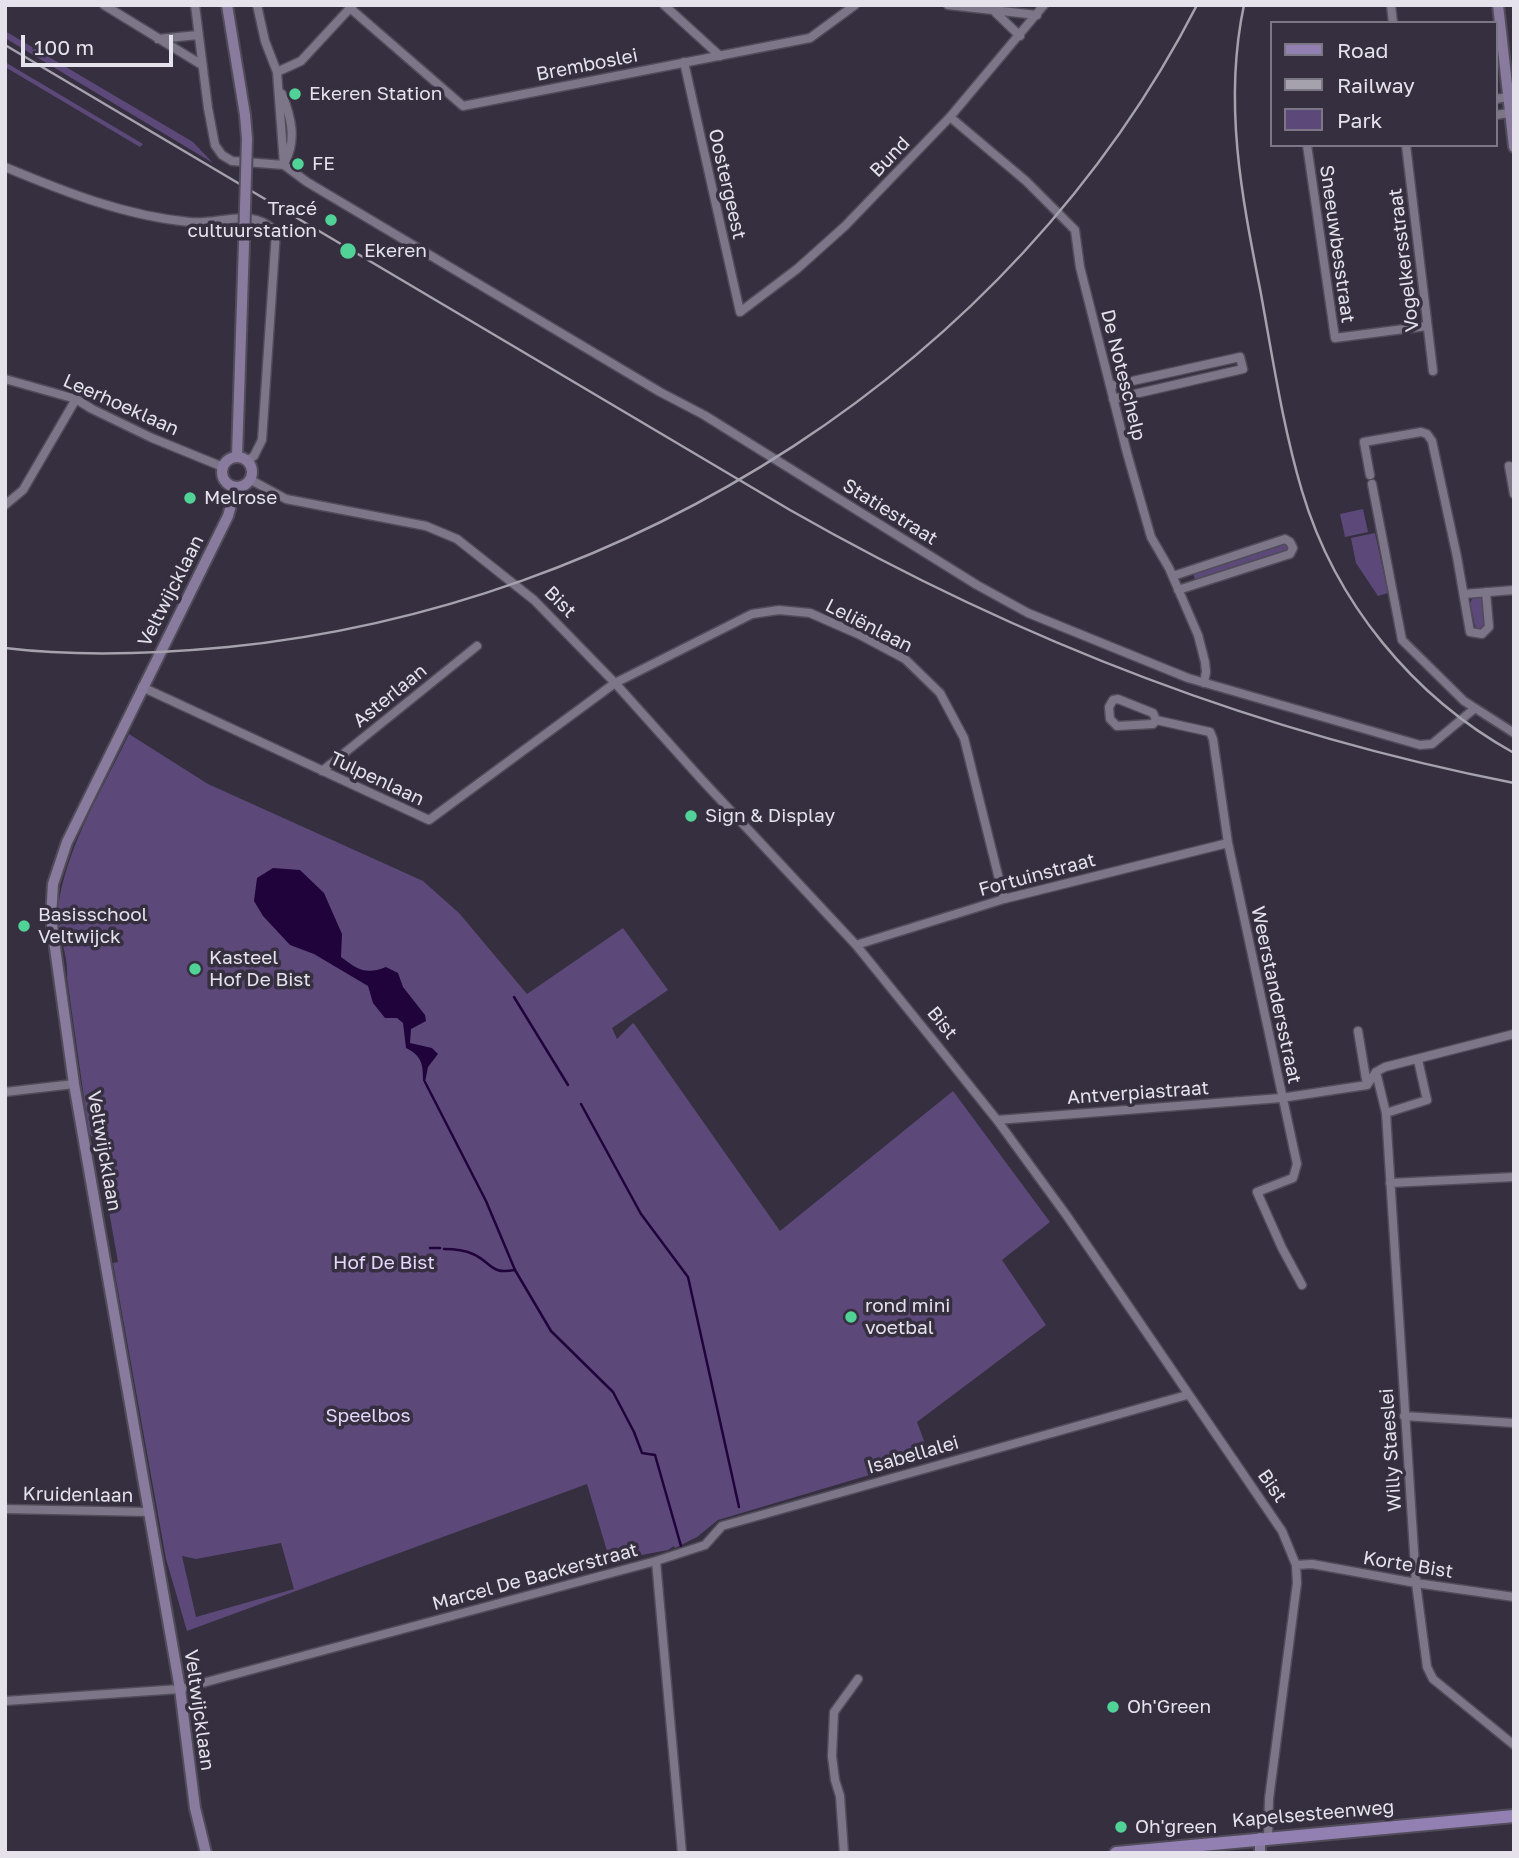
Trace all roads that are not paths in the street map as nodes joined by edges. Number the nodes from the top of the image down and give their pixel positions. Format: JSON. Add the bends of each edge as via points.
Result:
{"nodes":[{"id":1,"x":104,"y":5,"type":"edge"},
{"id":2,"x":195,"y":5,"type":"edge"},
{"id":3,"x":227,"y":5,"type":"edge"},
{"id":4,"x":257,"y":5,"type":"edge"},
{"id":5,"x":664,"y":5,"type":"edge"},
{"id":6,"x":855,"y":5,"type":"edge"},
{"id":7,"x":948,"y":5,"type":"edge"},
{"id":8,"x":1044,"y":5,"type":"edge"},
{"id":9,"x":1498,"y":5,"type":"edge"},
{"id":10,"x":351,"y":7,"type":"edge"},
{"id":11,"x":995,"y":12,"type":"junction"},
{"id":12,"x":1037,"y":15,"type":"junction"},
{"id":13,"x":198,"y":35,"type":"junction"},
{"id":14,"x":1020,"y":36,"type":"junction"},
{"id":15,"x":158,"y":39,"type":"junction"},
{"id":16,"x":720,"y":56,"type":"junction"},
{"id":17,"x":684,"y":62,"type":"junction"},
{"id":18,"x":202,"y":65,"type":"junction"},
{"id":19,"x":276,"y":72,"type":"junction"},
{"id":20,"x":1502,"y":98,"type":"edge"},
{"id":21,"x":1509,"y":113,"type":"junction"},
{"id":22,"x":1498,"y":115,"type":"edge"},
{"id":23,"x":950,"y":117,"type":"junction"},
{"id":24,"x":1307,"y":147,"type":"edge"},
{"id":25,"x":1406,"y":147,"type":"edge"},
{"id":26,"x":1514,"y":147,"type":"edge"},
{"id":27,"x":284,"y":165,"type":"junction"},
{"id":28,"x":5,"y":167,"type":"edge"},
{"id":29,"x":740,"y":312,"type":"joint"},
{"id":30,"x":1427,"y":326,"type":"junction"},
{"id":31,"x":1433,"y":371,"type":"dead end"},
{"id":32,"x":5,"y":379,"type":"edge"},
{"id":33,"x":1110,"y":386,"type":"junction"},
{"id":34,"x":76,"y":398,"type":"junction"},
{"id":35,"x":1113,"y":399,"type":"junction"},
{"id":36,"x":242,"y":458,"type":"junction"},
{"id":37,"x":1509,"y":466,"type":"dead end"},
{"id":38,"x":222,"y":467,"type":"junction"},
{"id":39,"x":1370,"y":475,"type":"dead end"},
{"id":40,"x":251,"y":480,"type":"junction"},
{"id":41,"x":1372,"y":484,"type":"dead end"},
{"id":42,"x":236,"y":488,"type":"junction"},
{"id":43,"x":1514,"y":494,"type":"edge"},
{"id":44,"x":5,"y":505,"type":"edge"},
{"id":45,"x":1173,"y":576,"type":"junction"},
{"id":46,"x":1178,"y":590,"type":"junction"},
{"id":47,"x":1514,"y":590,"type":"edge"},
{"id":48,"x":1486,"y":592,"type":"junction"},
{"id":49,"x":1464,"y":594,"type":"junction"},
{"id":50,"x":477,"y":646,"type":"dead end"},
{"id":51,"x":615,"y":683,"type":"junction"},
{"id":52,"x":1204,"y":683,"type":"junction"},
{"id":53,"x":142,"y":687,"type":"junction"},
{"id":54,"x":1474,"y":709,"type":"junction"},
{"id":55,"x":1156,"y":720,"type":"junction"},
{"id":56,"x":1514,"y":733,"type":"edge"},
{"id":57,"x":322,"y":771,"type":"junction"},
{"id":58,"x":1228,"y":843,"type":"junction"},
{"id":59,"x":1004,"y":899,"type":"junction"},
{"id":60,"x":856,"y":945,"type":"junction"},
{"id":61,"x":1358,"y":1031,"type":"dead end"},
{"id":62,"x":1514,"y":1034,"type":"edge"},
{"id":63,"x":1418,"y":1060,"type":"junction"},
{"id":64,"x":1376,"y":1072,"type":"junction"},
{"id":65,"x":74,"y":1083,"type":"junction"},
{"id":66,"x":1367,"y":1085,"type":"junction"},
{"id":67,"x":5,"y":1092,"type":"edge"},
{"id":68,"x":1281,"y":1098,"type":"junction"},
{"id":69,"x":1386,"y":1113,"type":"junction"},
{"id":70,"x":997,"y":1120,"type":"junction"},
{"id":71,"x":1514,"y":1178,"type":"edge"},
{"id":72,"x":1390,"y":1183,"type":"junction"},
{"id":73,"x":1301,"y":1285,"type":"dead end"},
{"id":74,"x":1187,"y":1395,"type":"junction"},
{"id":75,"x":1404,"y":1416,"type":"junction"},
{"id":76,"x":1514,"y":1423,"type":"edge"},
{"id":77,"x":5,"y":1509,"type":"edge"},
{"id":78,"x":149,"y":1512,"type":"junction"},
{"id":79,"x":656,"y":1560,"type":"junction"},
{"id":80,"x":1296,"y":1565,"type":"junction"},
{"id":81,"x":1416,"y":1583,"type":"junction"},
{"id":82,"x":1514,"y":1597,"type":"edge"},
{"id":83,"x":858,"y":1679,"type":"dead end"},
{"id":84,"x":180,"y":1689,"type":"junction"},
{"id":85,"x":5,"y":1701,"type":"edge"},
{"id":86,"x":1514,"y":1745,"type":"edge"},
{"id":87,"x":1514,"y":1816,"type":"edge"},
{"id":88,"x":1264,"y":1838,"type":"junction"},
{"id":89,"x":206,"y":1853,"type":"edge"},
{"id":90,"x":682,"y":1853,"type":"edge"},
{"id":91,"x":844,"y":1853,"type":"edge"},
{"id":92,"x":1116,"y":1853,"type":"edge"},
{"id":93,"x":1260,"y":1853,"type":"edge"}],
"edges":[{"from":1,"to":15,"type":"street"},
{"from":2,"to":13,"type":"street"},
{"from":3,"to":36,"type":"street","bridge":true,"via":[[247,139]]},
{"from":4,"to":19,"type":"street"},
{"from":5,"to":16,"type":"street"},
{"from":6,"to":16,"type":"street","name":"Bremboslei","via":[[810,38]]},
{"from":7,"to":11,"type":"street"},
{"from":8,"to":12,"type":"street","name":"Bund"},
{"from":9,"to":20,"type":"street"},
{"from":10,"to":17,"type":"street","name":"Bremboslei","via":[[463,106]]},
{"from":10,"to":19,"type":"street","via":[[301,61]]},
{"from":11,"to":12,"type":"street"},
{"from":11,"to":14,"type":"street"},
{"from":12,"to":14,"type":"street","name":"Bund"},
{"from":13,"to":15,"type":"street"},
{"from":13,"to":18,"type":"street"},
{"from":14,"to":23,"type":"street","name":"Bund"},
{"from":15,"to":18,"type":"street"},
{"from":16,"to":17,"type":"street","name":"Bremboslei"},
{"from":17,"to":29,"type":"street","name":"Oostergeest"},
{"from":18,"to":27,"type":"street","via":[[212,135],[222,155],[239,163]]},
{"from":19,"to":27,"type":"street","via":[[292,126],[291,150]]},
{"from":20,"to":21,"type":"street"},
{"from":21,"to":22,"type":"street"},
{"from":21,"to":26,"type":"street"},
{"from":23,"to":29,"type":"street","name":"Bund","via":[[845,226]]},
{"from":23,"to":33,"type":"street","name":"De Noteschelp","via":[[1075,230]]},
{"from":24,"to":30,"type":"street","name":"Sneeuwbesstraat","via":[[1335,338]]},
{"from":25,"to":30,"type":"street","name":"Vogelkersstraat"},
{"from":27,"to":52,"type":"street","name":"Statiestraat","via":[[704,415],[1004,601]]},
{"from":28,"to":36,"type":"street","via":[[92,202],[125,210],[201,222],[252,217],[273,228],[277,240],[262,440],[254,456]]},
{"from":30,"to":31,"type":"street","name":"Vogelkersstraat"},
{"from":32,"to":34,"type":"street","name":"Leerhoeklaan"},
{"from":33,"to":35,"type":"street","name":"De Noteschelp"},
{"from":33,"to":35,"type":"street","via":[[1241,357],[1243,369]]},
{"from":34,"to":38,"type":"street","name":"Leerhoeklaan","via":[[152,438]]},
{"from":34,"to":44,"type":"street","via":[[23,490]]},
{"from":35,"to":45,"type":"street","name":"De Noteschelp","via":[[1151,537]]},
{"from":36,"to":38,"type":"street","via":[[228,459]]},
{"from":36,"to":40,"type":"street","via":[[253,470]]},
{"from":37,"to":43,"type":"street"},
{"from":38,"to":42,"type":"street","via":[[227,484]]},
{"from":39,"to":49,"type":"street","via":[[1364,442],[1427,434]]},
{"from":40,"to":42,"type":"street"},
{"from":40,"to":51,"type":"street","name":"Bist","via":[[286,499],[426,526],[457,539],[534,600]]},
{"from":41,"to":54,"type":"street","via":[[1402,640]]},
{"from":42,"to":53,"type":"street","name":"Veltwijcklaan","via":[[228,516]]},
{"from":45,"to":46,"type":"street","name":"De Noteschelp"},
{"from":45,"to":46,"type":"street","via":[[1285,539],[1293,545],[1290,554]]},
{"from":46,"to":52,"type":"street","name":"De Noteschelp","via":[[1198,635],[1205,662]]},
{"from":47,"to":48,"type":"street"},
{"from":48,"to":49,"type":"street"},
{"from":48,"to":49,"type":"street","via":[[1489,627],[1482,635],[1470,632]]},
{"from":50,"to":57,"type":"street","name":"Asterlaan"},
{"from":51,"to":57,"type":"street","name":"Tulpenlaan","via":[[429,820]]},
{"from":51,"to":59,"type":"street","name":"Leliënlaan","via":[[752,614],[779,610],[810,613],[905,659],[940,693],[964,738]]},
{"from":51,"to":60,"type":"street","name":"Bist"},
{"from":52,"to":54,"type":"street","name":"Statiestraat","via":[[1420,745],[1432,744]]},
{"from":53,"to":57,"type":"street","name":"Tulpenlaan"},
{"from":53,"to":65,"type":"street","name":"Veltwijcklaan","via":[[67,842],[53,884],[51,917]]},
{"from":54,"to":56,"type":"street"},
{"from":55,"to":55,"type":"street","name":"Weerstandersstraat","via":[[1153,713],[1118,699],[1109,707],[1110,719],[1117,726]]},
{"from":55,"to":58,"type":"street","name":"Weerstandersstraat","via":[[1210,732]]},
{"from":58,"to":59,"type":"street","name":"Fortuinstraat"},
{"from":58,"to":68,"type":"street","name":"Weerstandersstraat"},
{"from":59,"to":60,"type":"street","name":"Fortuinstraat"},
{"from":60,"to":70,"type":"street","name":"Bist"},
{"from":61,"to":66,"type":"street"},
{"from":62,"to":63,"type":"street"},
{"from":63,"to":64,"type":"street"},
{"from":63,"to":69,"type":"street","via":[[1427,1100]]},
{"from":64,"to":66,"type":"street"},
{"from":64,"to":69,"type":"street","name":"Willy Staeslei"},
{"from":65,"to":67,"type":"street"},
{"from":65,"to":78,"type":"street","name":"Veltwijcklaan"},
{"from":66,"to":68,"type":"street","name":"Antverpiastraat"},
{"from":68,"to":70,"type":"street","name":"Antverpiastraat"},
{"from":68,"to":73,"type":"street","name":"Weerstandersstraat","via":[[1297,1164],[1293,1178],[1257,1192]]},
{"from":69,"to":72,"type":"street","name":"Willy Staeslei"},
{"from":70,"to":74,"type":"street","name":"Bist"},
{"from":71,"to":72,"type":"street"},
{"from":72,"to":75,"type":"street","name":"Willy Staeslei"},
{"from":74,"to":79,"type":"street","name":"Isabellalei","via":[[722,1526],[705,1545]]},
{"from":74,"to":80,"type":"street","name":"Bist","via":[[1282,1531]]},
{"from":75,"to":76,"type":"street"},
{"from":75,"to":81,"type":"street","name":"Willy Staeslei"},
{"from":77,"to":78,"type":"street","name":"Kruidenlaan"},
{"from":78,"to":84,"type":"street","name":"Veltwijcklaan"},
{"from":79,"to":84,"type":"street","name":"Marcel De Backerstraat"},
{"from":79,"to":90,"type":"street","name":"Marcel De Backerstraat"},
{"from":80,"to":81,"type":"street","name":"Korte Bist"},
{"from":80,"to":88,"type":"street","name":"Bist","via":[[1296,1604]]},
{"from":81,"to":82,"type":"street","name":"Korte Bist"},
{"from":81,"to":86,"type":"street","name":"Willy Staeslei","via":[[1427,1667],[1433,1679]]},
{"from":83,"to":91,"type":"street","via":[[834,1712],[832,1756],[841,1796]]},
{"from":84,"to":85,"type":"street","name":"Marcel De Backerstraat"},
{"from":84,"to":89,"type":"street","name":"Veltwijcklaan","via":[[195,1808]]},
{"from":87,"to":88,"type":"main road","name":"Kapelsesteenweg"},
{"from":88,"to":92,"type":"main road","name":"Kapelsesteenweg"},
{"from":88,"to":93,"type":"street"}]}
